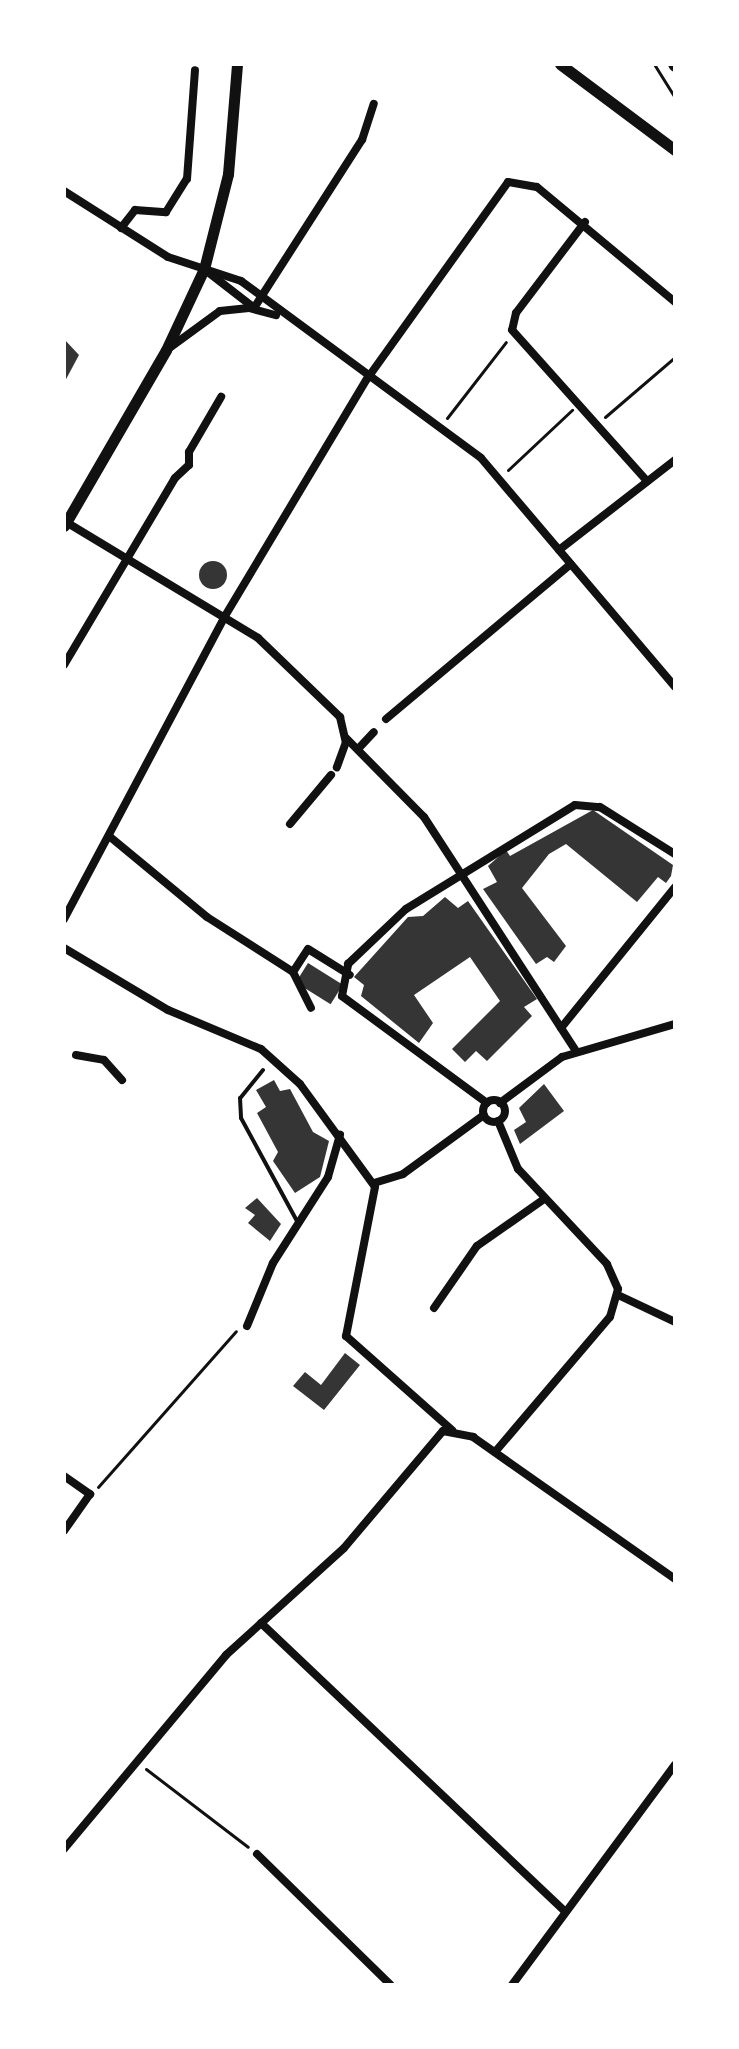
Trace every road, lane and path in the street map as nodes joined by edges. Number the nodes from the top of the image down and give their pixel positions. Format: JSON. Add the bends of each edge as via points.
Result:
{"nodes":[{"id":1,"x":237,"y":64,"type":"edge"},
{"id":2,"x":560,"y":64,"type":"edge"},
{"id":3,"x":654,"y":64,"type":"edge"},
{"id":4,"x":195,"y":70,"type":"dead end"},
{"id":5,"x":675,"y":98,"type":"edge"},
{"id":6,"x":374,"y":104,"type":"dead end"},
{"id":7,"x":675,"y":150,"type":"edge"},
{"id":8,"x":64,"y":191,"type":"edge"},
{"id":9,"x":585,"y":222,"type":"junction"},
{"id":10,"x":121,"y":228,"type":"junction"},
{"id":11,"x":204,"y":269,"type":"junction"},
{"id":12,"x":262,"y":298,"type":"junction"},
{"id":13,"x":675,"y":302,"type":"edge"},
{"id":14,"x":254,"y":308,"type":"junction"},
{"id":15,"x":281,"y":317,"type":"junction"},
{"id":16,"x":513,"y":333,"type":"junction"},
{"id":17,"x":166,"y":350,"type":"junction"},
{"id":18,"x":675,"y":357,"type":"edge"},
{"id":19,"x":367,"y":379,"type":"junction"},
{"id":20,"x":221,"y":397,"type":"dead end"},
{"id":21,"x":580,"y":402,"type":"junction"},
{"id":22,"x":600,"y":421,"type":"junction"},
{"id":23,"x":439,"y":427,"type":"junction"},
{"id":24,"x":675,"y":460,"type":"edge"},
{"id":25,"x":500,"y":477,"type":"junction"},
{"id":26,"x":647,"y":481,"type":"junction"},
{"id":27,"x":65,"y":524,"type":"edge"},
{"id":28,"x":559,"y":550,"type":"junction"},
{"id":29,"x":126,"y":557,"type":"junction"},
{"id":30,"x":571,"y":564,"type":"junction"},
{"id":31,"x":225,"y":616,"type":"junction"},
{"id":32,"x":64,"y":665,"type":"edge"},
{"id":33,"x":675,"y":687,"type":"edge"},
{"id":34,"x":386,"y":719,"type":"dead end"},
{"id":35,"x":374,"y":732,"type":"dead end"},
{"id":36,"x":346,"y":738,"type":"junction"},
{"id":37,"x":358,"y":749,"type":"junction"},
{"id":38,"x":337,"y":767,"type":"dead end"},
{"id":39,"x":331,"y":775,"type":"dead end"},
{"id":40,"x":290,"y":824,"type":"dead end"},
{"id":41,"x":109,"y":836,"type":"junction"},
{"id":42,"x":675,"y":854,"type":"edge"},
{"id":43,"x":461,"y":873,"type":"junction"},
{"id":44,"x":675,"y":887,"type":"edge"},
{"id":45,"x":64,"y":919,"type":"edge"},
{"id":46,"x":64,"y":948,"type":"edge"},
{"id":47,"x":293,"y":972,"type":"junction"},
{"id":48,"x":350,"y":975,"type":"junction"},
{"id":49,"x":311,"y":1008,"type":"dead end"},
{"id":50,"x":675,"y":1024,"type":"edge"},
{"id":51,"x":561,"y":1028,"type":"junction"},
{"id":52,"x":576,"y":1051,"type":"junction"},
{"id":53,"x":76,"y":1055,"type":"dead end"},
{"id":54,"x":263,"y":1070,"type":"dead end"},
{"id":55,"x":122,"y":1080,"type":"dead end"},
{"id":56,"x":487,"y":1103,"type":"junction"},
{"id":57,"x":500,"y":1103,"type":"junction"},
{"id":58,"x":484,"y":1115,"type":"junction"},
{"id":59,"x":498,"y":1121,"type":"junction"},
{"id":60,"x":340,"y":1135,"type":"junction"},
{"id":61,"x":374,"y":1183,"type":"junction"},
{"id":62,"x":544,"y":1199,"type":"junction"},
{"id":63,"x":297,"y":1221,"type":"junction"},
{"id":64,"x":618,"y":1295,"type":"junction"},
{"id":65,"x":434,"y":1308,"type":"dead end"},
{"id":66,"x":246,"y":1322,"type":"joint"},
{"id":67,"x":675,"y":1322,"type":"edge"},
{"id":68,"x":452,"y":1430,"type":"junction"},
{"id":69,"x":495,"y":1452,"type":"junction"},
{"id":70,"x":64,"y":1476,"type":"edge"},
{"id":71,"x":90,"y":1494,"type":"junction"},
{"id":72,"x":64,"y":1531,"type":"edge"},
{"id":73,"x":675,"y":1579,"type":"edge"},
{"id":74,"x":261,"y":1623,"type":"junction"},
{"id":75,"x":135,"y":1760,"type":"junction"},
{"id":76,"x":675,"y":1765,"type":"edge"},
{"id":77,"x":64,"y":1849,"type":"edge"},
{"id":78,"x":257,"y":1854,"type":"joint"},
{"id":79,"x":565,"y":1911,"type":"junction"},
{"id":80,"x":391,"y":1985,"type":"edge"},
{"id":81,"x":512,"y":1985,"type":"edge"}],
"edges":[{"from":1,"to":11,"type":"main road","via":[[228,174]]},
{"from":2,"to":7,"type":"main road"},
{"from":3,"to":5,"type":"path"},
{"from":4,"to":10,"type":"street","via":[[187,179],[166,212],[135,210]]},
{"from":6,"to":12,"type":"street","via":[[362,140]]},
{"from":8,"to":10,"type":"street"},
{"from":9,"to":13,"type":"street"},
{"from":9,"to":16,"type":"street","via":[[516,313]]},
{"from":9,"to":19,"type":"street","via":[[530,182],[511,179]]},
{"from":10,"to":11,"type":"street"},
{"from":11,"to":12,"type":"street","via":[[231,275]]},
{"from":11,"to":14,"type":"street"},
{"from":11,"to":17,"type":"main road"},
{"from":12,"to":14,"type":"street"},
{"from":12,"to":15,"type":"street"},
{"from":14,"to":15,"type":"street"},
{"from":14,"to":17,"type":"street","via":[[214,314]]},
{"from":15,"to":19,"type":"street"},
{"from":16,"to":21,"type":"street"},
{"from":16,"to":23,"type":"path"},
{"from":17,"to":27,"type":"main road"},
{"from":18,"to":22,"type":"path"},
{"from":19,"to":23,"type":"street"},
{"from":19,"to":31,"type":"street"},
{"from":20,"to":29,"type":"street","via":[[189,452],[189,465]]},
{"from":21,"to":22,"type":"street"},
{"from":21,"to":25,"type":"path"},
{"from":22,"to":26,"type":"street"},
{"from":23,"to":25,"type":"street"},
{"from":24,"to":26,"type":"street"},
{"from":25,"to":28,"type":"street"},
{"from":26,"to":28,"type":"street"},
{"from":27,"to":29,"type":"street"},
{"from":28,"to":30,"type":"street"},
{"from":29,"to":31,"type":"street"},
{"from":29,"to":32,"type":"street"},
{"from":30,"to":33,"type":"street"},
{"from":30,"to":34,"type":"street"},
{"from":31,"to":36,"type":"street","via":[[336,711]]},
{"from":31,"to":41,"type":"street"},
{"from":35,"to":37,"type":"street"},
{"from":36,"to":37,"type":"street"},
{"from":36,"to":38,"type":"street"},
{"from":37,"to":43,"type":"street","via":[[449,852]]},
{"from":39,"to":40,"type":"street"},
{"from":41,"to":45,"type":"street"},
{"from":41,"to":47,"type":"street","via":[[207,917]]},
{"from":42,"to":43,"type":"street","via":[[585,804]]},
{"from":43,"to":48,"type":"street","via":[[371,938],[348,964]]},
{"from":43,"to":51,"type":"street"},
{"from":44,"to":51,"type":"street"},
{"from":46,"to":60,"type":"street","via":[[168,1010],[266,1053]]},
{"from":47,"to":48,"type":"street","via":[[308,949]]},
{"from":47,"to":49,"type":"street"},
{"from":48,"to":56,"type":"street","via":[[342,996]]},
{"from":50,"to":52,"type":"street"},
{"from":51,"to":52,"type":"street"},
{"from":52,"to":57,"type":"street"},
{"from":53,"to":55,"type":"street","via":[[104,1060]]},
{"from":54,"to":63,"type":"lane","via":[[240,1098],[241,1118]]},
{"from":56,"to":57,"type":"street"},
{"from":56,"to":58,"type":"street"},
{"from":57,"to":59,"type":"street"},
{"from":58,"to":59,"type":"street"},
{"from":58,"to":61,"type":"street","via":[[403,1174]]},
{"from":59,"to":62,"type":"street","via":[[513,1161]]},
{"from":60,"to":61,"type":"street"},
{"from":60,"to":63,"type":"street","via":[[328,1177]]},
{"from":61,"to":68,"type":"street","via":[[346,1336]]},
{"from":62,"to":64,"type":"street","via":[[610,1268]]},
{"from":62,"to":65,"type":"street","via":[[477,1246]]},
{"from":63,"to":66,"type":"street"},
{"from":64,"to":67,"type":"street"},
{"from":64,"to":69,"type":"street","via":[[610,1317]]},
{"from":66,"to":71,"type":"path"},
{"from":68,"to":69,"type":"street"},
{"from":68,"to":74,"type":"street","via":[[429,1441],[358,1534]]},
{"from":69,"to":73,"type":"street"},
{"from":70,"to":71,"type":"street"},
{"from":71,"to":72,"type":"street"},
{"from":74,"to":75,"type":"street"},
{"from":74,"to":79,"type":"street"},
{"from":75,"to":77,"type":"street"},
{"from":75,"to":78,"type":"path"},
{"from":76,"to":79,"type":"street"},
{"from":78,"to":80,"type":"street"},
{"from":79,"to":81,"type":"street"}]}
